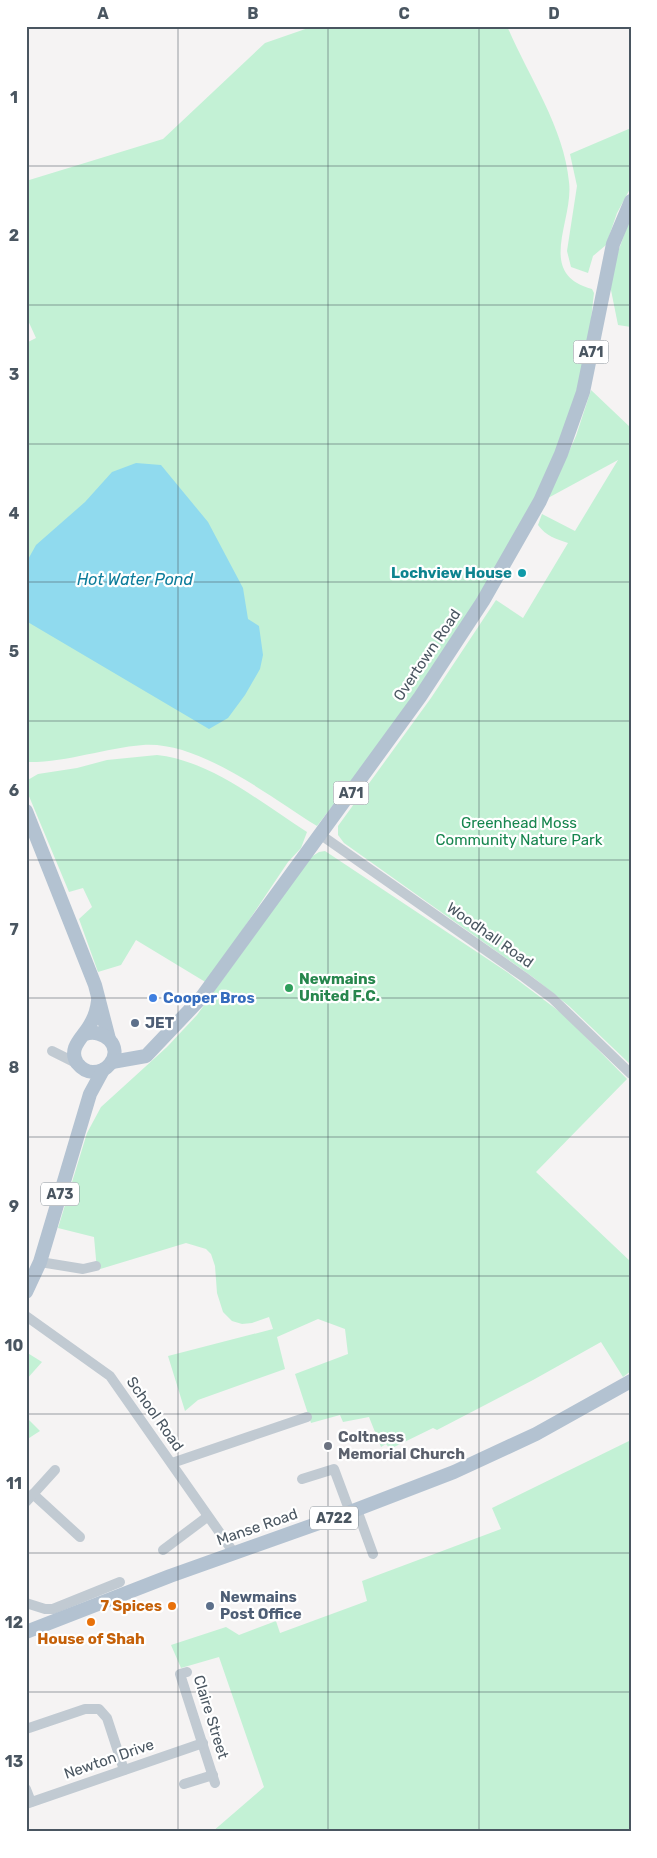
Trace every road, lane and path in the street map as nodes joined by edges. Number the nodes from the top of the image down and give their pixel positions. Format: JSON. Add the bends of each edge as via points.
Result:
{"nodes":[{"id":1,"x":631,"y":201,"type":"edge"},
{"id":2,"x":26,"y":811,"type":"edge"},
{"id":3,"x":321,"y":835,"type":"junction"},
{"id":4,"x":98,"y":998,"type":"junction"},
{"id":5,"x":81,"y":1038,"type":"junction"},
{"id":6,"x":111,"y":1041,"type":"junction"},
{"id":7,"x":131,"y":1059,"type":"junction"},
{"id":8,"x":107,"y":1066,"type":"junction"},
{"id":9,"x":81,"y":1067,"type":"junction"},
{"id":10,"x":631,"y":1074,"type":"edge"},
{"id":11,"x":90,"y":1094,"type":"junction"},
{"id":12,"x":40,"y":1262,"type":"junction"},
{"id":13,"x":96,"y":1266,"type":"dead end"},
{"id":14,"x":26,"y":1292,"type":"edge"},
{"id":15,"x":26,"y":1316,"type":"edge"},
{"id":16,"x":631,"y":1381,"type":"edge"},
{"id":17,"x":306,"y":1417,"type":"dead end"},
{"id":18,"x":172,"y":1463,"type":"junction"},
{"id":19,"x":55,"y":1470,"type":"dead end"},
{"id":20,"x":302,"y":1479,"type":"dead end"},
{"id":21,"x":30,"y":1498,"type":"edge"},
{"id":22,"x":353,"y":1511,"type":"junction"},
{"id":23,"x":207,"y":1517,"type":"junction"},
{"id":24,"x":80,"y":1536,"type":"dead end"},
{"id":25,"x":163,"y":1550,"type":"dead end"},
{"id":26,"x":360,"y":1551,"type":"dead end"},
{"id":27,"x":234,"y":1553,"type":"junction"},
{"id":28,"x":120,"y":1582,"type":"dead end"},
{"id":29,"x":26,"y":1603,"type":"edge"},
{"id":30,"x":26,"y":1632,"type":"edge"},
{"id":31,"x":187,"y":1672,"type":"dead end"},
{"id":32,"x":26,"y":1729,"type":"edge"},
{"id":33,"x":203,"y":1743,"type":"junction"},
{"id":34,"x":124,"y":1770,"type":"junction"},
{"id":35,"x":184,"y":1784,"type":"dead end"},
{"id":36,"x":26,"y":1790,"type":"edge"},
{"id":37,"x":28,"y":1803,"type":"edge"}],
"edges":[{"from":1,"to":3,"type":"main road","name":"Overtown Road","number":"A71","via":[[613,244],[583,392],[540,500],[478,609],[420,697]]},
{"from":2,"to":4,"type":"main road","number":"A73"},
{"from":3,"to":7,"type":"main road","name":"Overtown Road","number":"A71","via":[[201,998],[146,1056]]},
{"from":3,"to":10,"type":"street","name":"Woodhall Road","via":[[552,998]]},
{"from":4,"to":5,"type":"main road","via":[[95,1016]]},
{"from":4,"to":6,"type":"main road","number":"A73"},
{"from":5,"to":6,"type":"main road","via":[[98,1032]]},
{"from":5,"to":9,"type":"main road","via":[[74,1054]]},
{"from":5,"to":9,"type":"street","via":[[52,1051]]},
{"from":6,"to":7,"type":"main road","via":[[118,1051]]},
{"from":6,"to":8,"type":"main road","number":"A73","via":[[114,1056]]},
{"from":7,"to":8,"type":"main road","name":"Overtown Road","number":"A71"},
{"from":8,"to":9,"type":"main road","via":[[93,1072]]},
{"from":8,"to":11,"type":"main road","number":"A73"},
{"from":9,"to":11,"type":"main road","via":[[90,1084]]},
{"from":11,"to":12,"type":"main road","number":"A73"},
{"from":12,"to":13,"type":"street","via":[[83,1269]]},
{"from":12,"to":14,"type":"main road","number":"A73"},
{"from":15,"to":18,"type":"street","name":"School Road","via":[[110,1376]]},
{"from":16,"to":22,"type":"main road","name":"Manse Road","number":"A722","via":[[492,1456]]},
{"from":17,"to":18,"type":"street"},
{"from":18,"to":23,"type":"street","name":"School Road"},
{"from":19,"to":21,"type":"street"},
{"from":20,"to":22,"type":"street","via":[[334,1469]]},
{"from":21,"to":24,"type":"street"},
{"from":22,"to":26,"type":"street","via":[[372,1551]]},
{"from":22,"to":27,"type":"main road","name":"Manse Road","number":"A722"},
{"from":23,"to":25,"type":"street"},
{"from":23,"to":27,"type":"street","name":"School Road"},
{"from":27,"to":30,"type":"main road","name":"Manse Road","number":"A722"},
{"from":28,"to":29,"type":"street","via":[[53,1609]]},
{"from":31,"to":33,"type":"street","name":"Claire Street","via":[[180,1674]]},
{"from":32,"to":34,"type":"street","via":[[84,1709],[99,1709],[107,1718]]},
{"from":33,"to":34,"type":"street","name":"Newton Drive"},
{"from":33,"to":35,"type":"street","name":"Claire Street","via":[[214,1779]]},
{"from":34,"to":37,"type":"street","name":"Newton Drive"},
{"from":36,"to":37,"type":"street"}]}
